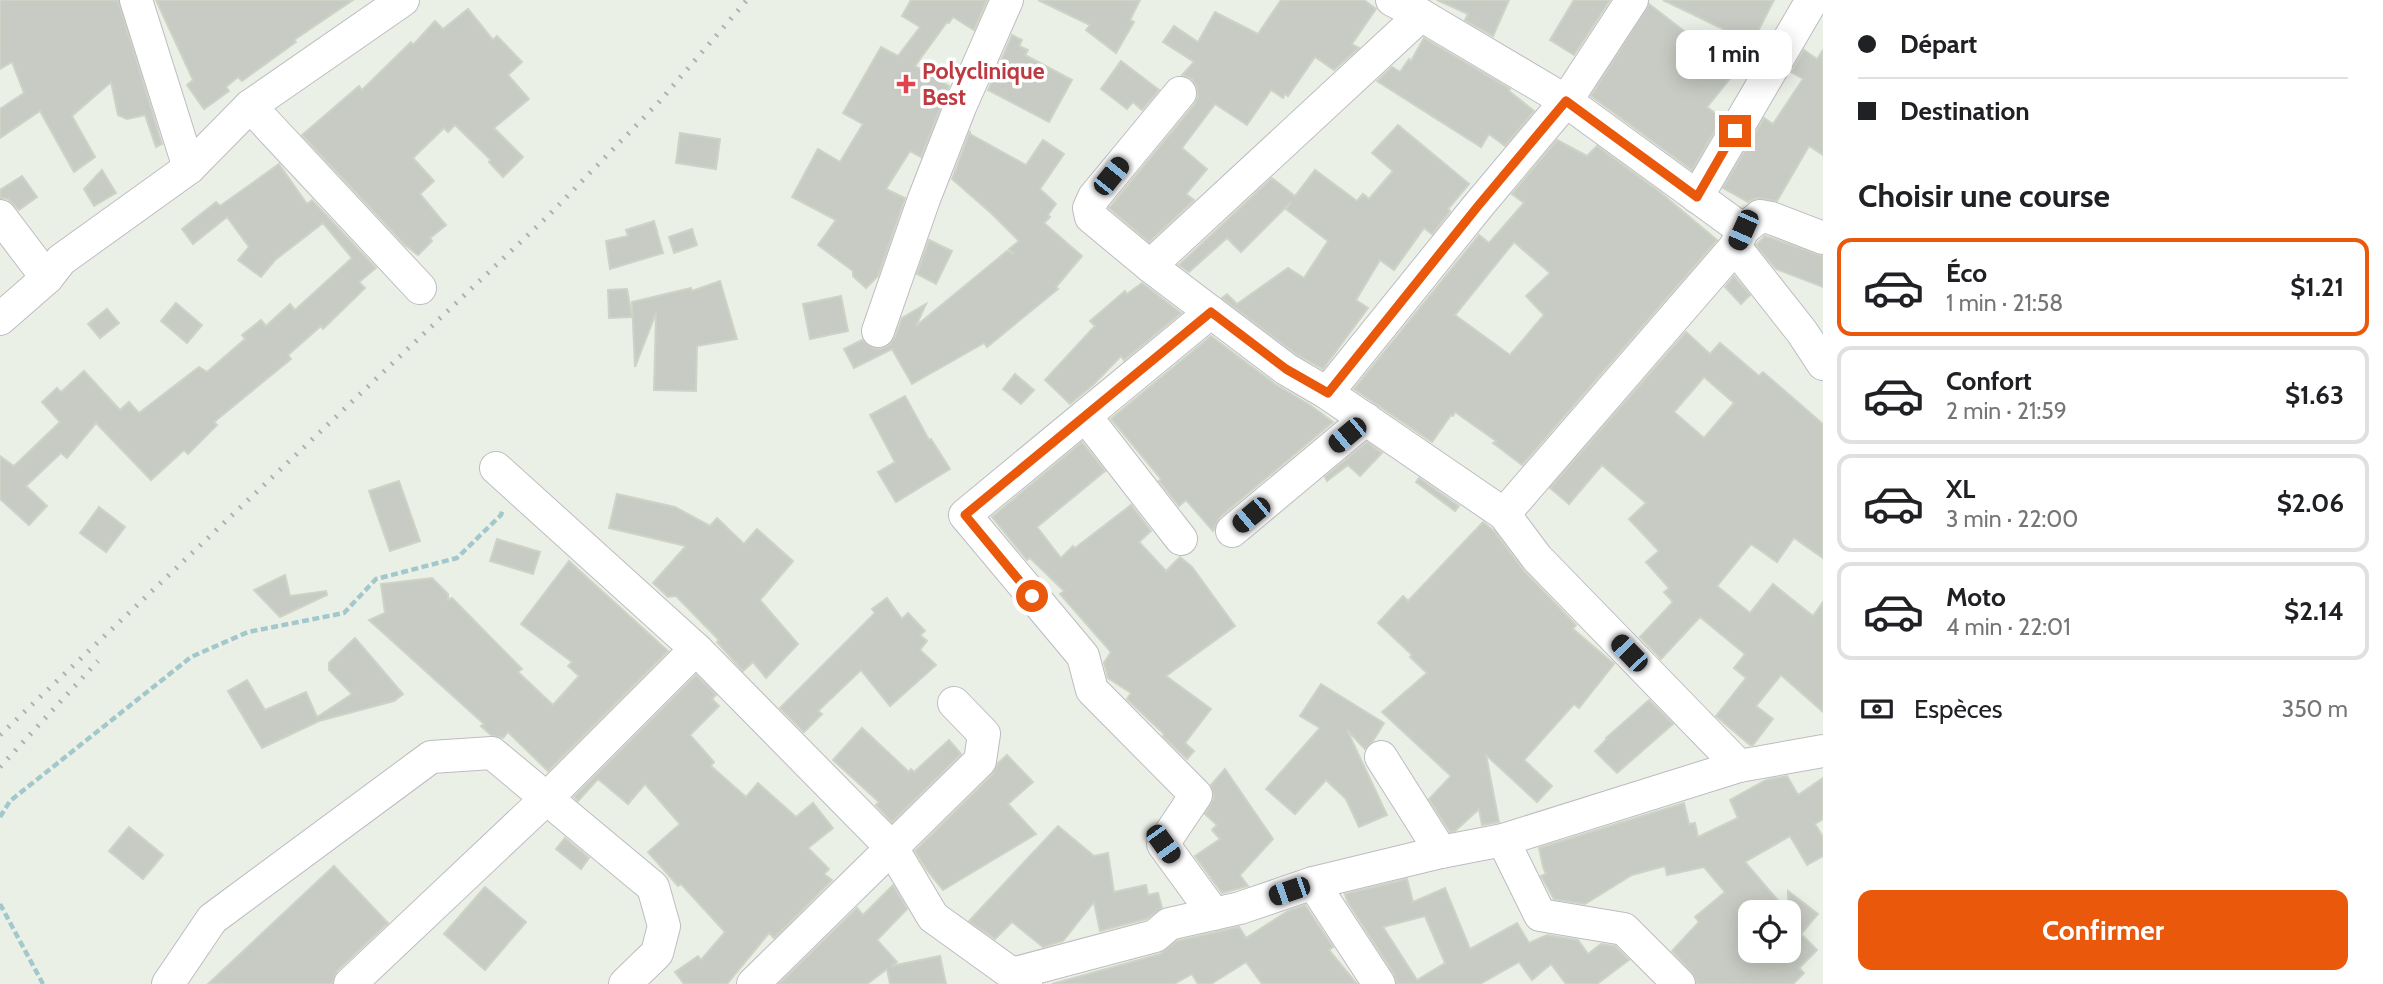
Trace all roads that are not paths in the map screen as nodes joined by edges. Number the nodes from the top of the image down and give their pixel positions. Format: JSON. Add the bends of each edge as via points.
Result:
{"nodes":[{"id":1,"x":136,"y":0,"type":"edge"},
{"id":2,"x":403,"y":0,"type":"edge"},
{"id":3,"x":1007,"y":0,"type":"edge"},
{"id":4,"x":1392,"y":0,"type":"edge"},
{"id":5,"x":1632,"y":0,"type":"edge"},
{"id":6,"x":1812,"y":0,"type":"edge"},
{"id":7,"x":1421,"y":15,"type":"junction"},
{"id":8,"x":1180,"y":93,"type":"dead end"},
{"id":9,"x":1566,"y":101,"type":"junction"},
{"id":10,"x":250,"y":106,"type":"junction"},
{"id":11,"x":189,"y":168,"type":"junction"},
{"id":12,"x":1697,"y":197,"type":"junction"},
{"id":13,"x":0,"y":216,"type":"edge"},
{"id":14,"x":1739,"y":238,"type":"junction"},
{"id":15,"x":1823,"y":238,"type":"edge"},
{"id":16,"x":1150,"y":266,"type":"junction"},
{"id":17,"x":47,"y":278,"type":"junction"},
{"id":18,"x":420,"y":288,"type":"dead end"},
{"id":19,"x":1211,"y":312,"type":"junction"},
{"id":20,"x":0,"y":319,"type":"edge"},
{"id":21,"x":878,"y":331,"type":"dead end"},
{"id":22,"x":1823,"y":364,"type":"edge"},
{"id":23,"x":1328,"y":393,"type":"junction"},
{"id":24,"x":1086,"y":417,"type":"junction"},
{"id":25,"x":1366,"y":419,"type":"junction"},
{"id":26,"x":505,"y":476,"type":"road end"},
{"id":27,"x":1504,"y":514,"type":"junction"},
{"id":28,"x":1232,"y":531,"type":"dead end"},
{"id":29,"x":1181,"y":539,"type":"dead end"},
{"id":30,"x":696,"y":649,"type":"junction"},
{"id":31,"x":954,"y":703,"type":"dead end"},
{"id":32,"x":1823,"y":751,"type":"edge"},
{"id":33,"x":1381,"y":757,"type":"dead end"},
{"id":34,"x":1739,"y":766,"type":"junction"},
{"id":35,"x":546,"y":799,"type":"junction"},
{"id":36,"x":1503,"y":840,"type":"junction"},
{"id":37,"x":892,"y":848,"type":"junction"},
{"id":38,"x":1441,"y":852,"type":"junction"},
{"id":39,"x":1313,"y":883,"type":"junction"},
{"id":40,"x":1227,"y":911,"type":"junction"},
{"id":41,"x":1019,"y":979,"type":"edge"},
{"id":42,"x":168,"y":984,"type":"edge"},
{"id":43,"x":350,"y":984,"type":"edge"},
{"id":44,"x":625,"y":984,"type":"edge"},
{"id":45,"x":753,"y":984,"type":"edge"},
{"id":46,"x":1379,"y":984,"type":"edge"},
{"id":47,"x":1679,"y":984,"type":"edge"}],
"edges":[{"from":1,"to":11,"type":"street"},
{"from":2,"to":10,"type":"street"},
{"from":3,"to":21,"type":"street","via":[[924,199]]},
{"from":4,"to":7,"type":"street"},
{"from":5,"to":9,"type":"street"},
{"from":6,"to":12,"type":"street"},
{"from":7,"to":9,"type":"street"},
{"from":7,"to":16,"type":"street"},
{"from":8,"to":16,"type":"street","via":[[1089,208],[1091,217]]},
{"from":9,"to":12,"type":"street"},
{"from":9,"to":23,"type":"street"},
{"from":10,"to":11,"type":"street"},
{"from":10,"to":18,"type":"street"},
{"from":11,"to":17,"type":"street","via":[[61,260]]},
{"from":12,"to":14,"type":"street"},
{"from":13,"to":17,"type":"street"},
{"from":14,"to":15,"type":"street","via":[[1760,216]]},
{"from":14,"to":22,"type":"street"},
{"from":14,"to":27,"type":"street"},
{"from":16,"to":19,"type":"street"},
{"from":17,"to":20,"type":"street"},
{"from":19,"to":23,"type":"street","via":[[1286,369]]},
{"from":19,"to":24,"type":"street"},
{"from":23,"to":25,"type":"street"},
{"from":24,"to":29,"type":"street"},
{"from":24,"to":40,"type":"street","via":[[965,515],[1083,656],[1092,690],[1196,795],[1163,844]]},
{"from":25,"to":27,"type":"street"},
{"from":25,"to":28,"type":"street"},
{"from":26,"to":30,"type":"street"},
{"from":27,"to":34,"type":"street","via":[[1537,558]]},
{"from":30,"to":35,"type":"street"},
{"from":30,"to":37,"type":"street"},
{"from":31,"to":37,"type":"street","via":[[984,734],[980,761]]},
{"from":32,"to":34,"type":"street"},
{"from":33,"to":38,"type":"street"},
{"from":34,"to":36,"type":"street"},
{"from":35,"to":42,"type":"street","via":[[492,754],[431,757],[212,919]]},
{"from":35,"to":43,"type":"street"},
{"from":35,"to":44,"type":"street","via":[[653,887],[664,926],[657,953]]},
{"from":36,"to":38,"type":"street"},
{"from":36,"to":47,"type":"street","via":[[1540,915],[1624,929]]},
{"from":37,"to":41,"type":"street","via":[[933,918]]},
{"from":37,"to":45,"type":"street"},
{"from":38,"to":39,"type":"street"},
{"from":39,"to":40,"type":"street"},
{"from":39,"to":46,"type":"street"},
{"from":40,"to":41,"type":"street","via":[[1169,924],[1156,936]]}]}
